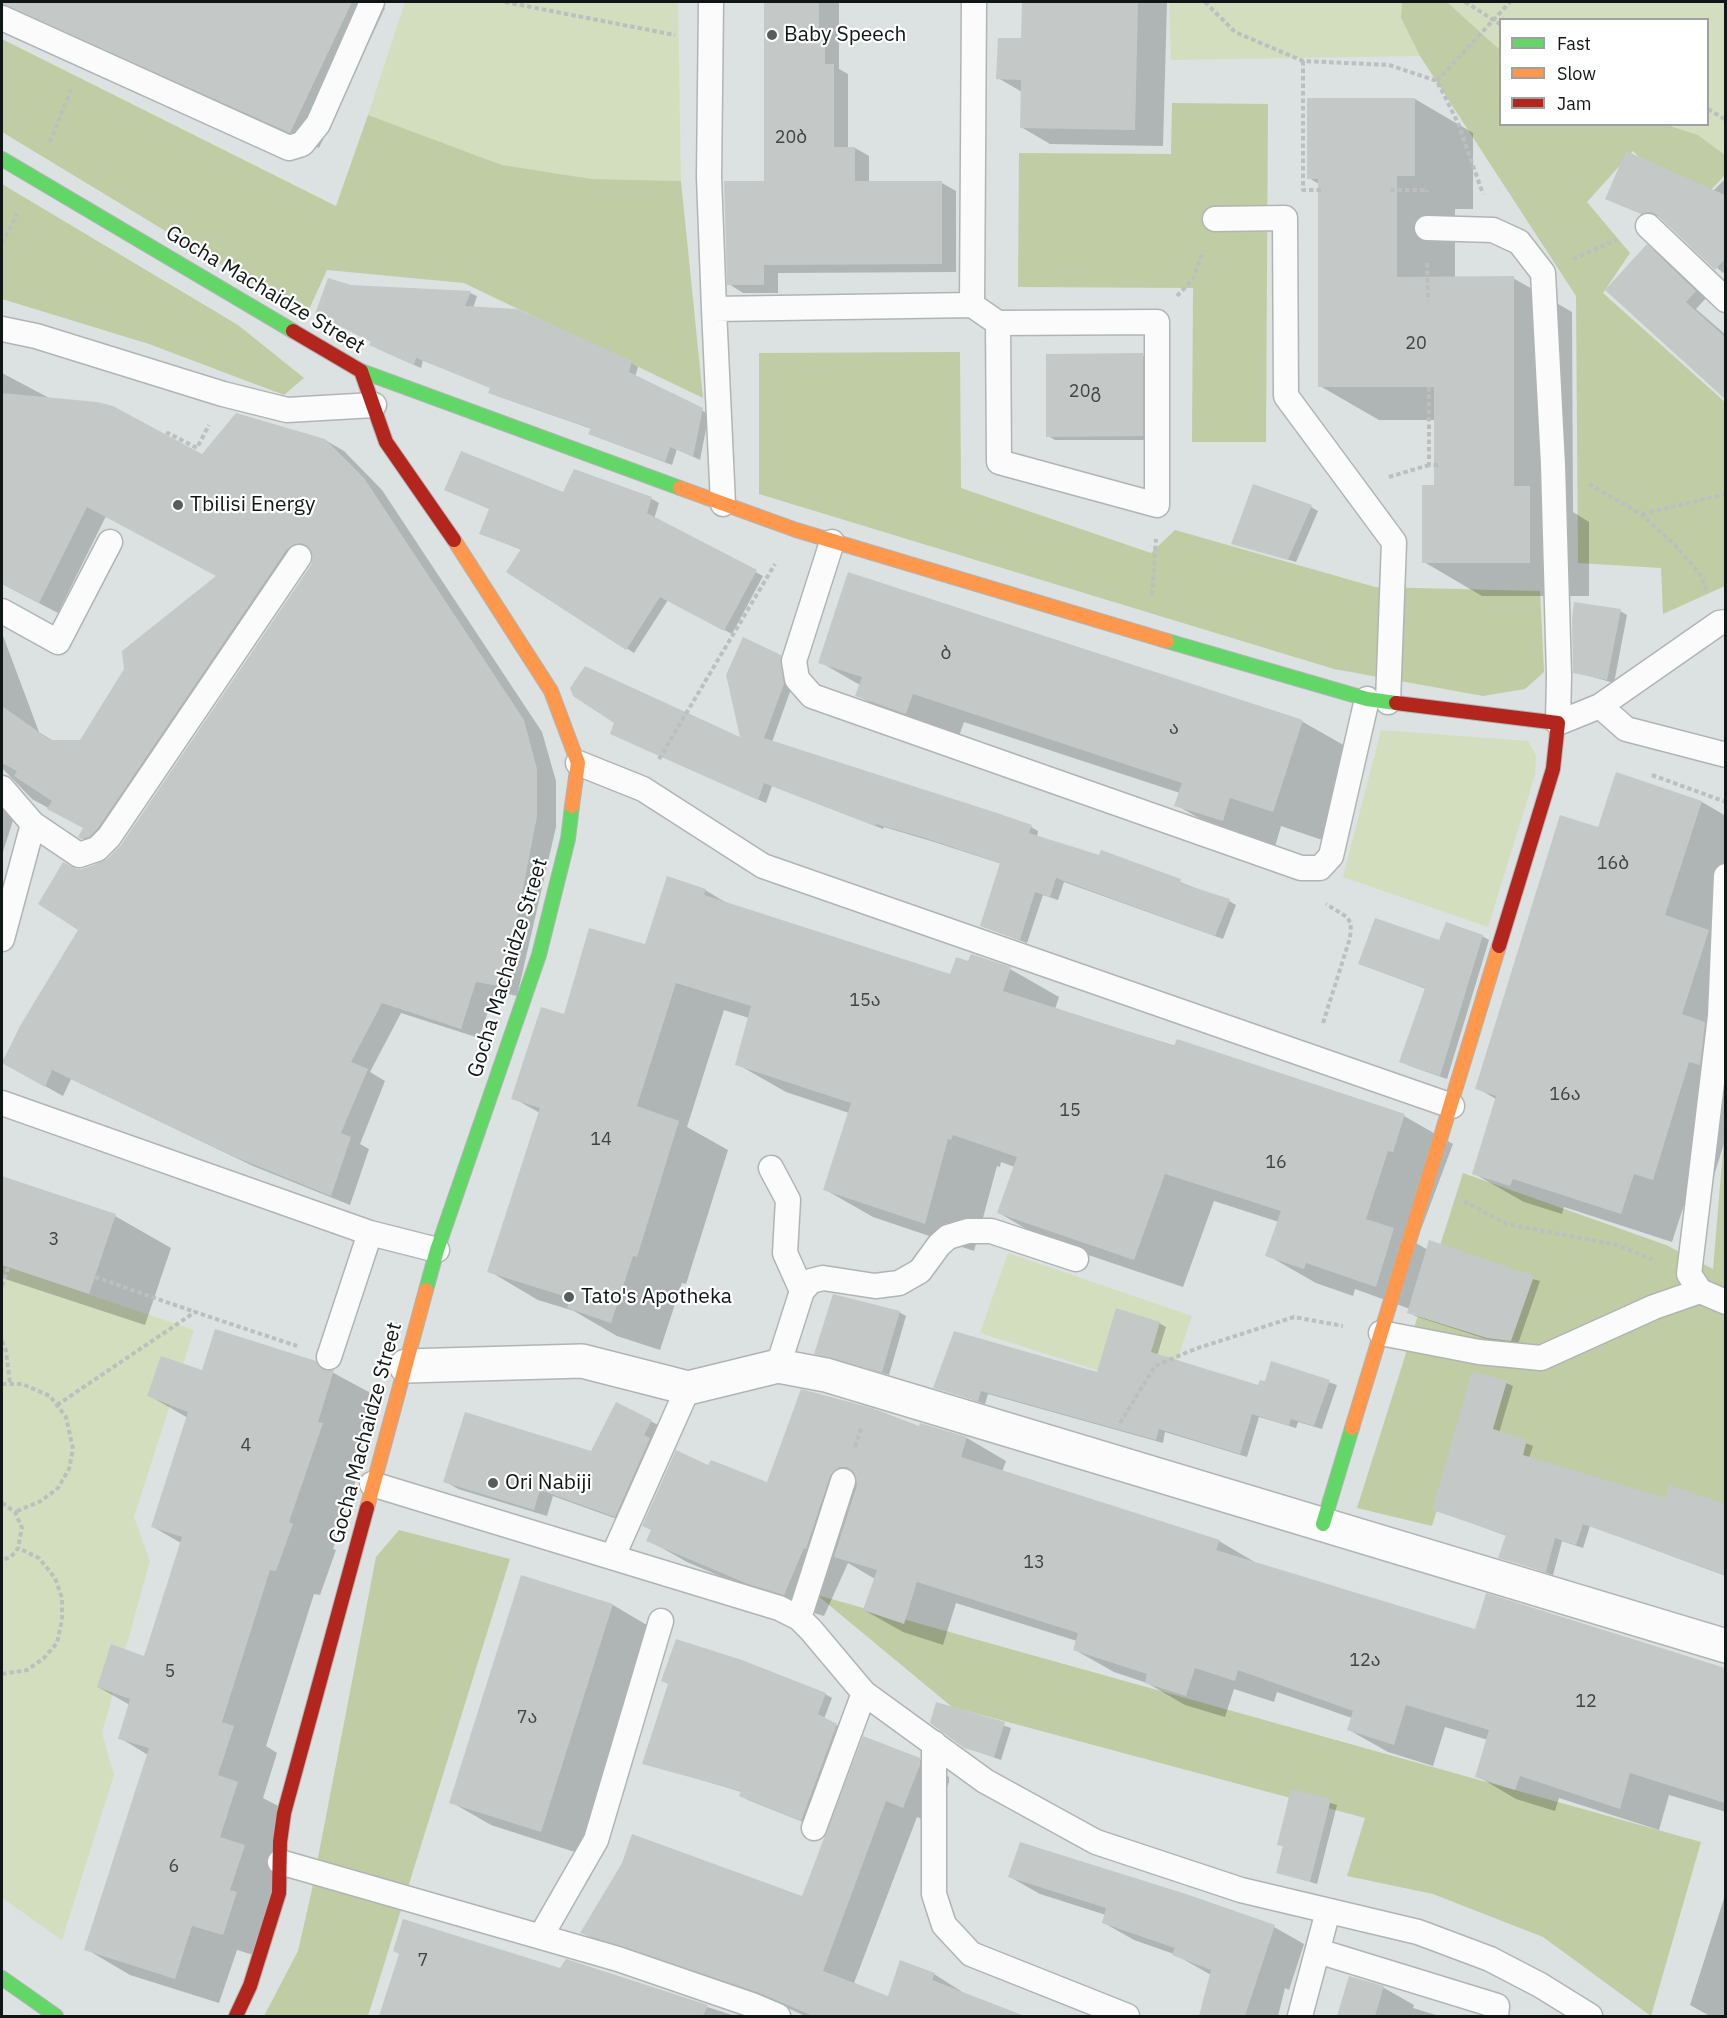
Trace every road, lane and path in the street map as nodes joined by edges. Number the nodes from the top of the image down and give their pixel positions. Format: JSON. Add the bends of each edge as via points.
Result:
{"nodes":[{"id":1,"x":372,"y":2,"type":"edge"},
{"id":2,"x":505,"y":2,"type":"edge"},
{"id":3,"x":711,"y":2,"type":"edge"},
{"id":4,"x":974,"y":2,"type":"edge"},
{"id":5,"x":1206,"y":2,"type":"edge"},
{"id":6,"x":1465,"y":2,"type":"edge"},
{"id":7,"x":1510,"y":2,"type":"edge"},
{"id":8,"x":2,"y":18,"type":"edge"},
{"id":9,"x":1494,"y":20,"type":"junction"},
{"id":10,"x":1499,"y":23,"type":"edge"},
{"id":11,"x":711,"y":42,"type":"junction"},
{"id":12,"x":84,"y":56,"type":"junction"},
{"id":13,"x":1303,"y":61,"type":"junction"},
{"id":14,"x":1437,"y":81,"type":"junction"},
{"id":15,"x":1709,"y":110,"type":"edge"},
{"id":16,"x":1725,"y":120,"type":"edge"},
{"id":17,"x":52,"y":136,"type":"dead end"},
{"id":18,"x":2,"y":159,"type":"edge"},
{"id":19,"x":1479,"y":181,"type":"dead end"},
{"id":20,"x":1321,"y":189,"type":"dead end"},
{"id":21,"x":1215,"y":219,"type":"dead end"},
{"id":22,"x":1647,"y":226,"type":"dead end"},
{"id":23,"x":1427,"y":228,"type":"dead end"},
{"id":24,"x":1616,"y":240,"type":"dead end"},
{"id":25,"x":1595,"y":250,"type":"dead end"},
{"id":26,"x":1725,"y":300,"type":"edge"},
{"id":27,"x":972,"y":305,"type":"junction"},
{"id":28,"x":714,"y":309,"type":"junction"},
{"id":29,"x":998,"y":323,"type":"junction"},
{"id":30,"x":2,"y":329,"type":"edge"},
{"id":31,"x":362,"y":371,"type":"junction"},
{"id":32,"x":1429,"y":387,"type":"dead end"},
{"id":33,"x":374,"y":405,"type":"junction"},
{"id":34,"x":212,"y":418,"type":"dead end"},
{"id":35,"x":167,"y":435,"type":"dead end"},
{"id":36,"x":1439,"y":465,"type":"dead end"},
{"id":37,"x":1553,"y":465,"type":"junction"},
{"id":38,"x":1725,"y":494,"type":"edge"},
{"id":39,"x":723,"y":504,"type":"junction"},
{"id":40,"x":1157,"y":505,"type":"junction"},
{"id":41,"x":1641,"y":514,"type":"junction"},
{"id":42,"x":832,"y":542,"type":"junction"},
{"id":43,"x":110,"y":543,"type":"dead end"},
{"id":44,"x":299,"y":557,"type":"dead end"},
{"id":45,"x":756,"y":594,"type":"dead end"},
{"id":46,"x":2,"y":611,"type":"edge"},
{"id":47,"x":1722,"y":622,"type":"edge"},
{"id":48,"x":1150,"y":636,"type":"junction"},
{"id":49,"x":1377,"y":700,"type":"junction"},
{"id":50,"x":1600,"y":706,"type":"junction"},
{"id":51,"x":1558,"y":723,"type":"junction"},
{"id":52,"x":1725,"y":755,"type":"edge"},
{"id":53,"x":578,"y":764,"type":"junction"},
{"id":54,"x":2,"y":788,"type":"edge"},
{"id":55,"x":643,"y":789,"type":"junction"},
{"id":56,"x":33,"y":824,"type":"junction"},
{"id":57,"x":1725,"y":876,"type":"edge"},
{"id":58,"x":1325,"y":904,"type":"dead end"},
{"id":59,"x":2,"y":939,"type":"edge"},
{"id":60,"x":1312,"y":1057,"type":"junction"},
{"id":61,"x":2,"y":1103,"type":"edge"},
{"id":62,"x":1452,"y":1106,"type":"junction"},
{"id":63,"x":771,"y":1168,"type":"dead end"},
{"id":64,"x":1429,"y":1182,"type":"junction"},
{"id":65,"x":370,"y":1233,"type":"junction"},
{"id":66,"x":438,"y":1250,"type":"junction"},
{"id":67,"x":1076,"y":1259,"type":"dead end"},
{"id":68,"x":8,"y":1268,"type":"dead end"},
{"id":69,"x":95,"y":1277,"type":"dead end"},
{"id":70,"x":1694,"y":1283,"type":"junction"},
{"id":71,"x":2,"y":1286,"type":"edge"},
{"id":72,"x":802,"y":1292,"type":"junction"},
{"id":73,"x":1725,"y":1302,"type":"edge"},
{"id":74,"x":195,"y":1312,"type":"junction"},
{"id":75,"x":1381,"y":1333,"type":"junction"},
{"id":76,"x":2,"y":1341,"type":"edge"},
{"id":77,"x":329,"y":1357,"type":"joint"},
{"id":78,"x":406,"y":1366,"type":"junction"},
{"id":79,"x":778,"y":1366,"type":"junction"},
{"id":80,"x":10,"y":1383,"type":"junction"},
{"id":81,"x":2,"y":1384,"type":"edge"},
{"id":82,"x":688,"y":1388,"type":"junction"},
{"id":83,"x":874,"y":1392,"type":"junction"},
{"id":84,"x":57,"y":1405,"type":"junction"},
{"id":85,"x":1103,"y":1459,"type":"junction"},
{"id":86,"x":843,"y":1480,"type":"joint"},
{"id":87,"x":372,"y":1484,"type":"junction"},
{"id":88,"x":2,"y":1503,"type":"edge"},
{"id":89,"x":15,"y":1512,"type":"junction"},
{"id":90,"x":1323,"y":1524,"type":"junction"},
{"id":91,"x":18,"y":1548,"type":"junction"},
{"id":92,"x":613,"y":1556,"type":"junction"},
{"id":93,"x":2,"y":1560,"type":"edge"},
{"id":94,"x":799,"y":1618,"type":"junction"},
{"id":95,"x":661,"y":1621,"type":"dead end"},
{"id":96,"x":1725,"y":1646,"type":"edge"},
{"id":97,"x":2,"y":1674,"type":"edge"},
{"id":98,"x":864,"y":1693,"type":"junction"},
{"id":99,"x":934,"y":1743,"type":"junction"},
{"id":100,"x":814,"y":1828,"type":"dead end"},
{"id":101,"x":280,"y":1862,"type":"junction"},
{"id":102,"x":1328,"y":1911,"type":"junction"},
{"id":103,"x":541,"y":1936,"type":"junction"},
{"id":104,"x":1318,"y":1951,"type":"junction"},
{"id":105,"x":2,"y":1978,"type":"edge"},
{"id":106,"x":57,"y":2016,"type":"edge"},
{"id":107,"x":236,"y":2016,"type":"edge"},
{"id":108,"x":778,"y":2016,"type":"edge"},
{"id":109,"x":1127,"y":2016,"type":"edge"},
{"id":110,"x":1300,"y":2016,"type":"edge"},
{"id":111,"x":1496,"y":2016,"type":"edge"},
{"id":112,"x":1590,"y":2016,"type":"edge"}],
"edges":[{"from":1,"to":12,"type":"lane","via":[[318,123],[302,144],[289,148]]},
{"from":2,"to":11,"type":"path"},
{"from":3,"to":11,"type":"lane"},
{"from":4,"to":27,"type":"lane"},
{"from":5,"to":13,"type":"path","via":[[1235,32]]},
{"from":6,"to":9,"type":"path"},
{"from":7,"to":9,"type":"path"},
{"from":8,"to":12,"type":"lane"},
{"from":9,"to":10,"type":"path"},
{"from":9,"to":14,"type":"path"},
{"from":11,"to":28,"type":"lane"},
{"from":12,"to":17,"type":"path"},
{"from":13,"to":14,"type":"path","via":[[1389,65]]},
{"from":13,"to":20,"type":"path","via":[[1303,189]]},
{"from":14,"to":19,"type":"path","via":[[1458,123]]},
{"from":15,"to":16,"type":"path"},
{"from":18,"to":31,"type":"street","name":"Gocha Machaidze Street"},
{"from":21,"to":49,"type":"lane","via":[[1284,218],[1286,396],[1394,542]]},
{"from":22,"to":26,"type":"lane"},
{"from":23,"to":37,"type":"lane","via":[[1493,230],[1519,242],[1543,273]]},
{"from":24,"to":25,"type":"path"},
{"from":27,"to":28,"type":"lane"},
{"from":27,"to":29,"type":"lane"},
{"from":28,"to":39,"type":"lane"},
{"from":29,"to":40,"type":"lane","via":[[999,462]]},
{"from":29,"to":40,"type":"lane","via":[[1157,322]]},
{"from":30,"to":33,"type":"lane","via":[[287,411]]},
{"from":31,"to":33,"type":"street","name":"Gocha Machaidze Street"},
{"from":31,"to":39,"type":"street"},
{"from":32,"to":36,"type":"path","via":[[1429,465]]},
{"from":33,"to":53,"type":"street","name":"Gocha Machaidze Street","via":[[386,442],[429,501],[551,691]]},
{"from":34,"to":35,"type":"path","via":[[197,448]]},
{"from":37,"to":41,"type":"path"},
{"from":37,"to":51,"type":"lane"},
{"from":38,"to":41,"type":"path"},
{"from":39,"to":42,"type":"street"},
{"from":40,"to":48,"type":"path"},
{"from":41,"to":47,"type":"path","via":[[1700,574]]},
{"from":42,"to":48,"type":"street"},
{"from":42,"to":49,"type":"lane","via":[[794,661],[797,679],[812,696],[1301,868],[1320,868],[1330,856]]},
{"from":43,"to":46,"type":"lane","via":[[58,642]]},
{"from":44,"to":56,"type":"lane","via":[[109,837],[97,849],[79,855]]},
{"from":45,"to":55,"type":"path"},
{"from":47,"to":50,"type":"lane"},
{"from":48,"to":49,"type":"street"},
{"from":49,"to":51,"type":"street"},
{"from":50,"to":51,"type":"lane"},
{"from":50,"to":52,"type":"lane","via":[[1626,729]]},
{"from":51,"to":62,"type":"street","via":[[1553,769]]},
{"from":53,"to":55,"type":"lane"},
{"from":53,"to":66,"type":"street","name":"Gocha Machaidze Street","via":[[568,839],[538,955]]},
{"from":54,"to":56,"type":"lane"},
{"from":55,"to":60,"type":"lane","via":[[763,866]]},
{"from":56,"to":59,"type":"lane"},
{"from":57,"to":70,"type":"lane","via":[[1720,1016]]},
{"from":58,"to":60,"type":"path","via":[[1347,917],[1350,938]]},
{"from":60,"to":62,"type":"lane"},
{"from":61,"to":65,"type":"lane"},
{"from":62,"to":64,"type":"street"},
{"from":63,"to":72,"type":"lane","via":[[788,1200],[785,1253]]},
{"from":64,"to":70,"type":"path","via":[[1507,1224],[1617,1245]]},
{"from":64,"to":75,"type":"street"},
{"from":65,"to":66,"type":"lane"},
{"from":65,"to":77,"type":"lane"},
{"from":66,"to":78,"type":"street","name":"Gocha Machaidze Street"},
{"from":67,"to":72,"type":"lane","via":[[992,1231],[968,1231],[948,1237],[920,1271],[899,1283],[875,1286],[823,1278],[811,1281]]},
{"from":68,"to":71,"type":"path"},
{"from":69,"to":74,"type":"path"},
{"from":70,"to":73,"type":"lane"},
{"from":70,"to":75,"type":"lane","via":[[1654,1307],[1542,1358],[1479,1352]]},
{"from":72,"to":79,"type":"lane"},
{"from":74,"to":77,"type":"path"},
{"from":74,"to":84,"type":"path"},
{"from":75,"to":85,"type":"path","via":[[1294,1317],[1195,1348],[1155,1366],[1124,1414]]},
{"from":75,"to":90,"type":"street"},
{"from":76,"to":80,"type":"path"},
{"from":78,"to":82,"type":"street","via":[[582,1361]]},
{"from":78,"to":87,"type":"street","name":"Gocha Machaidze Street"},
{"from":79,"to":82,"type":"street"},
{"from":79,"to":83,"type":"street","via":[[826,1375]]},
{"from":80,"to":81,"type":"path"},
{"from":80,"to":84,"type":"path","via":[[36,1389]]},
{"from":82,"to":92,"type":"lane"},
{"from":83,"to":85,"type":"street"},
{"from":83,"to":86,"type":"path"},
{"from":84,"to":89,"type":"path","via":[[71,1432],[69,1469],[58,1488],[41,1501]]},
{"from":85,"to":90,"type":"street"},
{"from":86,"to":94,"type":"lane"},
{"from":87,"to":92,"type":"lane"},
{"from":87,"to":101,"type":"street","name":"Gocha Machaidze Street","via":[[284,1813]]},
{"from":88,"to":89,"type":"path"},
{"from":89,"to":91,"type":"path","via":[[22,1528]]},
{"from":90,"to":96,"type":"street"},
{"from":91,"to":93,"type":"path"},
{"from":91,"to":97,"type":"path","via":[[39,1558],[55,1578],[62,1598],[62,1620],[57,1643],[44,1658],[27,1670]]},
{"from":92,"to":94,"type":"lane","via":[[779,1608]]},
{"from":94,"to":98,"type":"lane"},
{"from":95,"to":103,"type":"lane","via":[[596,1840]]},
{"from":98,"to":99,"type":"lane"},
{"from":98,"to":100,"type":"lane"},
{"from":99,"to":102,"type":"lane","via":[[985,1781],[1096,1842],[1241,1890]]},
{"from":99,"to":109,"type":"lane","via":[[934,1894],[944,1925],[971,1954]]},
{"from":101,"to":103,"type":"lane"},
{"from":101,"to":107,"type":"street","name":"Gocha Machaidze Street","via":[[279,1893],[268,1936]]},
{"from":102,"to":104,"type":"lane"},
{"from":102,"to":112,"type":"lane","via":[[1418,1932],[1490,1959]]},
{"from":103,"to":108,"type":"lane"},
{"from":104,"to":110,"type":"lane"},
{"from":104,"to":111,"type":"lane","via":[[1497,2006]]},
{"from":105,"to":106,"type":"street"}]}
